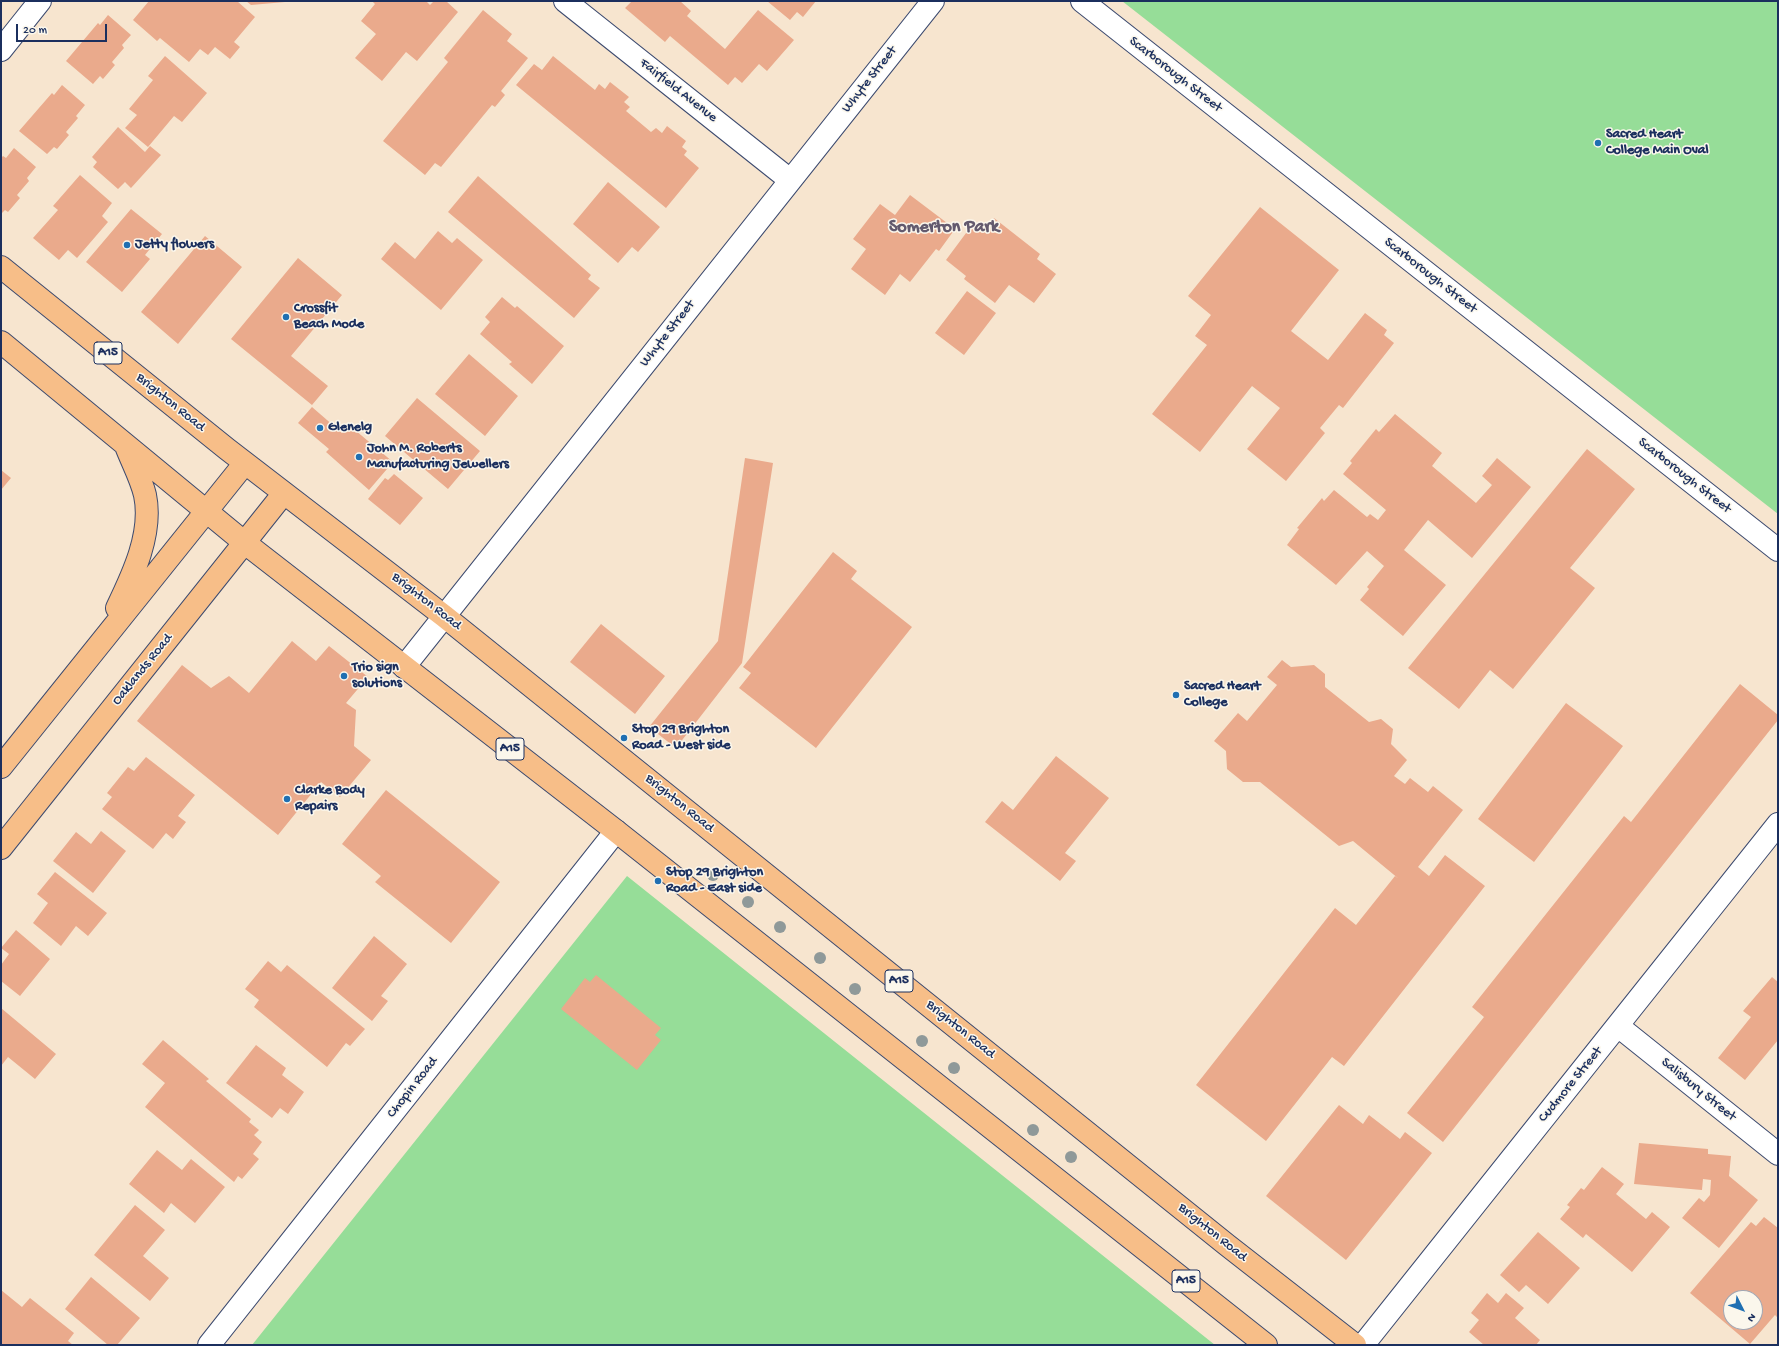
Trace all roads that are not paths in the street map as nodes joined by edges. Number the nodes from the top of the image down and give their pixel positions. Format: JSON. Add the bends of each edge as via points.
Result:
{"nodes":[{"id":1,"x":40,"y":1,"type":"edge"},
{"id":2,"x":565,"y":1,"type":"edge"},
{"id":3,"x":933,"y":1,"type":"edge"},
{"id":4,"x":1082,"y":1,"type":"edge"},
{"id":5,"x":1,"y":50,"type":"edge"},
{"id":6,"x":790,"y":180,"type":"junction"},
{"id":7,"x":1,"y":267,"type":"edge"},
{"id":8,"x":1,"y":342,"type":"edge"},
{"id":9,"x":125,"y":444,"type":"junction"},
{"id":10,"x":245,"y":463,"type":"junction"},
{"id":11,"x":284,"y":493,"type":"junction"},
{"id":12,"x":205,"y":511,"type":"junction"},
{"id":13,"x":244,"y":543,"type":"junction"},
{"id":14,"x":1778,"y":550,"type":"edge"},
{"id":15,"x":444,"y":616,"type":"junction"},
{"id":16,"x":98,"y":645,"type":"junction"},
{"id":17,"x":404,"y":666,"type":"junction"},
{"id":18,"x":1,"y":767,"type":"edge"},
{"id":19,"x":1778,"y":824,"type":"edge"},
{"id":20,"x":616,"y":830,"type":"junction"},
{"id":21,"x":1,"y":848,"type":"edge"},
{"id":22,"x":1618,"y":1026,"type":"junction"},
{"id":23,"x":1778,"y":1154,"type":"edge"},
{"id":24,"x":209,"y":1345,"type":"edge"},
{"id":25,"x":1266,"y":1345,"type":"edge"},
{"id":26,"x":1355,"y":1345,"type":"edge"},
{"id":27,"x":1363,"y":1345,"type":"edge"}],
"edges":[{"from":1,"to":5,"type":"street"},
{"from":2,"to":6,"type":"street","name":"Fairfield Avenue"},
{"from":3,"to":6,"type":"street","name":"Whyte Street"},
{"from":4,"to":14,"type":"street","name":"Scarborough Street"},
{"from":6,"to":15,"type":"street","name":"Whyte Street"},
{"from":7,"to":10,"type":"main road","name":"Brighton Road","number":"A15"},
{"from":8,"to":9,"type":"main road","number":"A15"},
{"from":9,"to":12,"type":"main road","number":"A15"},
{"from":9,"to":16,"type":"main road","via":[[145,494],[147,522],[140,554],[127,588]]},
{"from":10,"to":11,"type":"main road","name":"Brighton Road","number":"A15"},
{"from":10,"to":12,"type":"main road"},
{"from":11,"to":13,"type":"main road","name":"Oaklands Road"},
{"from":11,"to":15,"type":"main road","name":"Brighton Road","number":"A15"},
{"from":12,"to":13,"type":"main road","number":"A15"},
{"from":12,"to":16,"type":"main road"},
{"from":13,"to":17,"type":"main road","number":"A15"},
{"from":13,"to":21,"type":"main road","name":"Oaklands Road"},
{"from":15,"to":17,"type":"street","name":"Whyte Street"},
{"from":15,"to":26,"type":"main road","name":"Brighton Road","number":"A15"},
{"from":16,"to":18,"type":"main road"},
{"from":17,"to":20,"type":"main road","number":"A15"},
{"from":19,"to":22,"type":"street","name":"Cudmore Street"},
{"from":20,"to":24,"type":"street","name":"Chopin Road"},
{"from":20,"to":25,"type":"main road","number":"A15"},
{"from":22,"to":23,"type":"street","name":"Salisbury Street"},
{"from":22,"to":27,"type":"street","name":"Cudmore Street"}]}
